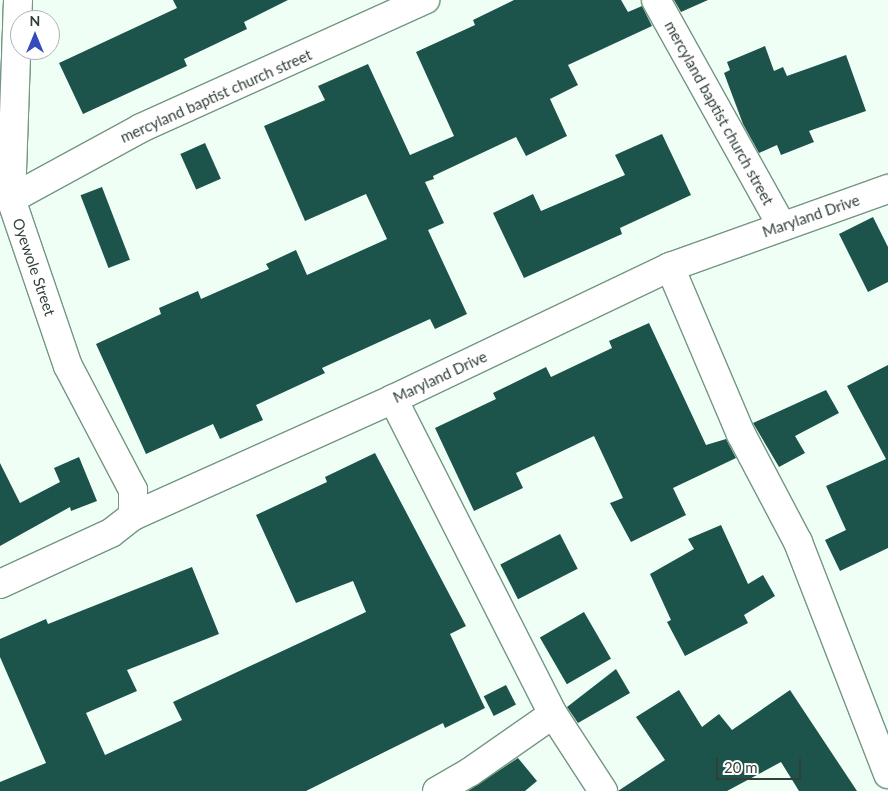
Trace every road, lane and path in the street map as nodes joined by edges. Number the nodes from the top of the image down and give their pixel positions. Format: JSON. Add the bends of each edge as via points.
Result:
{"nodes":[{"id":1,"x":18,"y":0,"type":"edge"},
{"id":2,"x":425,"y":0,"type":"edge"},
{"id":3,"x":656,"y":0,"type":"edge"},
{"id":4,"x":888,"y":189,"type":"edge"},
{"id":5,"x":11,"y":199,"type":"junction"},
{"id":6,"x":782,"y":226,"type":"junction"},
{"id":7,"x":670,"y":267,"type":"junction"},
{"id":8,"x":393,"y":399,"type":"junction"},
{"id":9,"x":133,"y":516,"type":"junction"},
{"id":10,"x":0,"y":584,"type":"edge"},
{"id":11,"x":552,"y":714,"type":"junction"},
{"id":12,"x":888,"y":774,"type":"edge"},
{"id":13,"x":437,"y":791,"type":"edge"},
{"id":14,"x":602,"y":791,"type":"edge"}],
"edges":[{"from":1,"to":5,"type":"street","name":"Oyewole Street"},
{"from":2,"to":5,"type":"street","name":"mercyland baptist church street","via":[[141,128]]},
{"from":3,"to":6,"type":"street","name":"mercyland baptist church street"},
{"from":4,"to":6,"type":"street","name":"Maryland Drive"},
{"from":5,"to":9,"type":"street","name":"Oyewole Street","via":[[68,366],[133,490]]},
{"from":6,"to":7,"type":"street","name":"Maryland Drive"},
{"from":7,"to":8,"type":"street","name":"Maryland Drive"},
{"from":7,"to":12,"type":"street","via":[[740,434],[798,542]]},
{"from":8,"to":9,"type":"street","name":"Maryland Drive"},
{"from":8,"to":11,"type":"street"},
{"from":9,"to":10,"type":"street","name":"Maryland Drive","via":[[111,533]]},
{"from":11,"to":13,"type":"street","via":[[470,772]]},
{"from":11,"to":14,"type":"street"}]}
